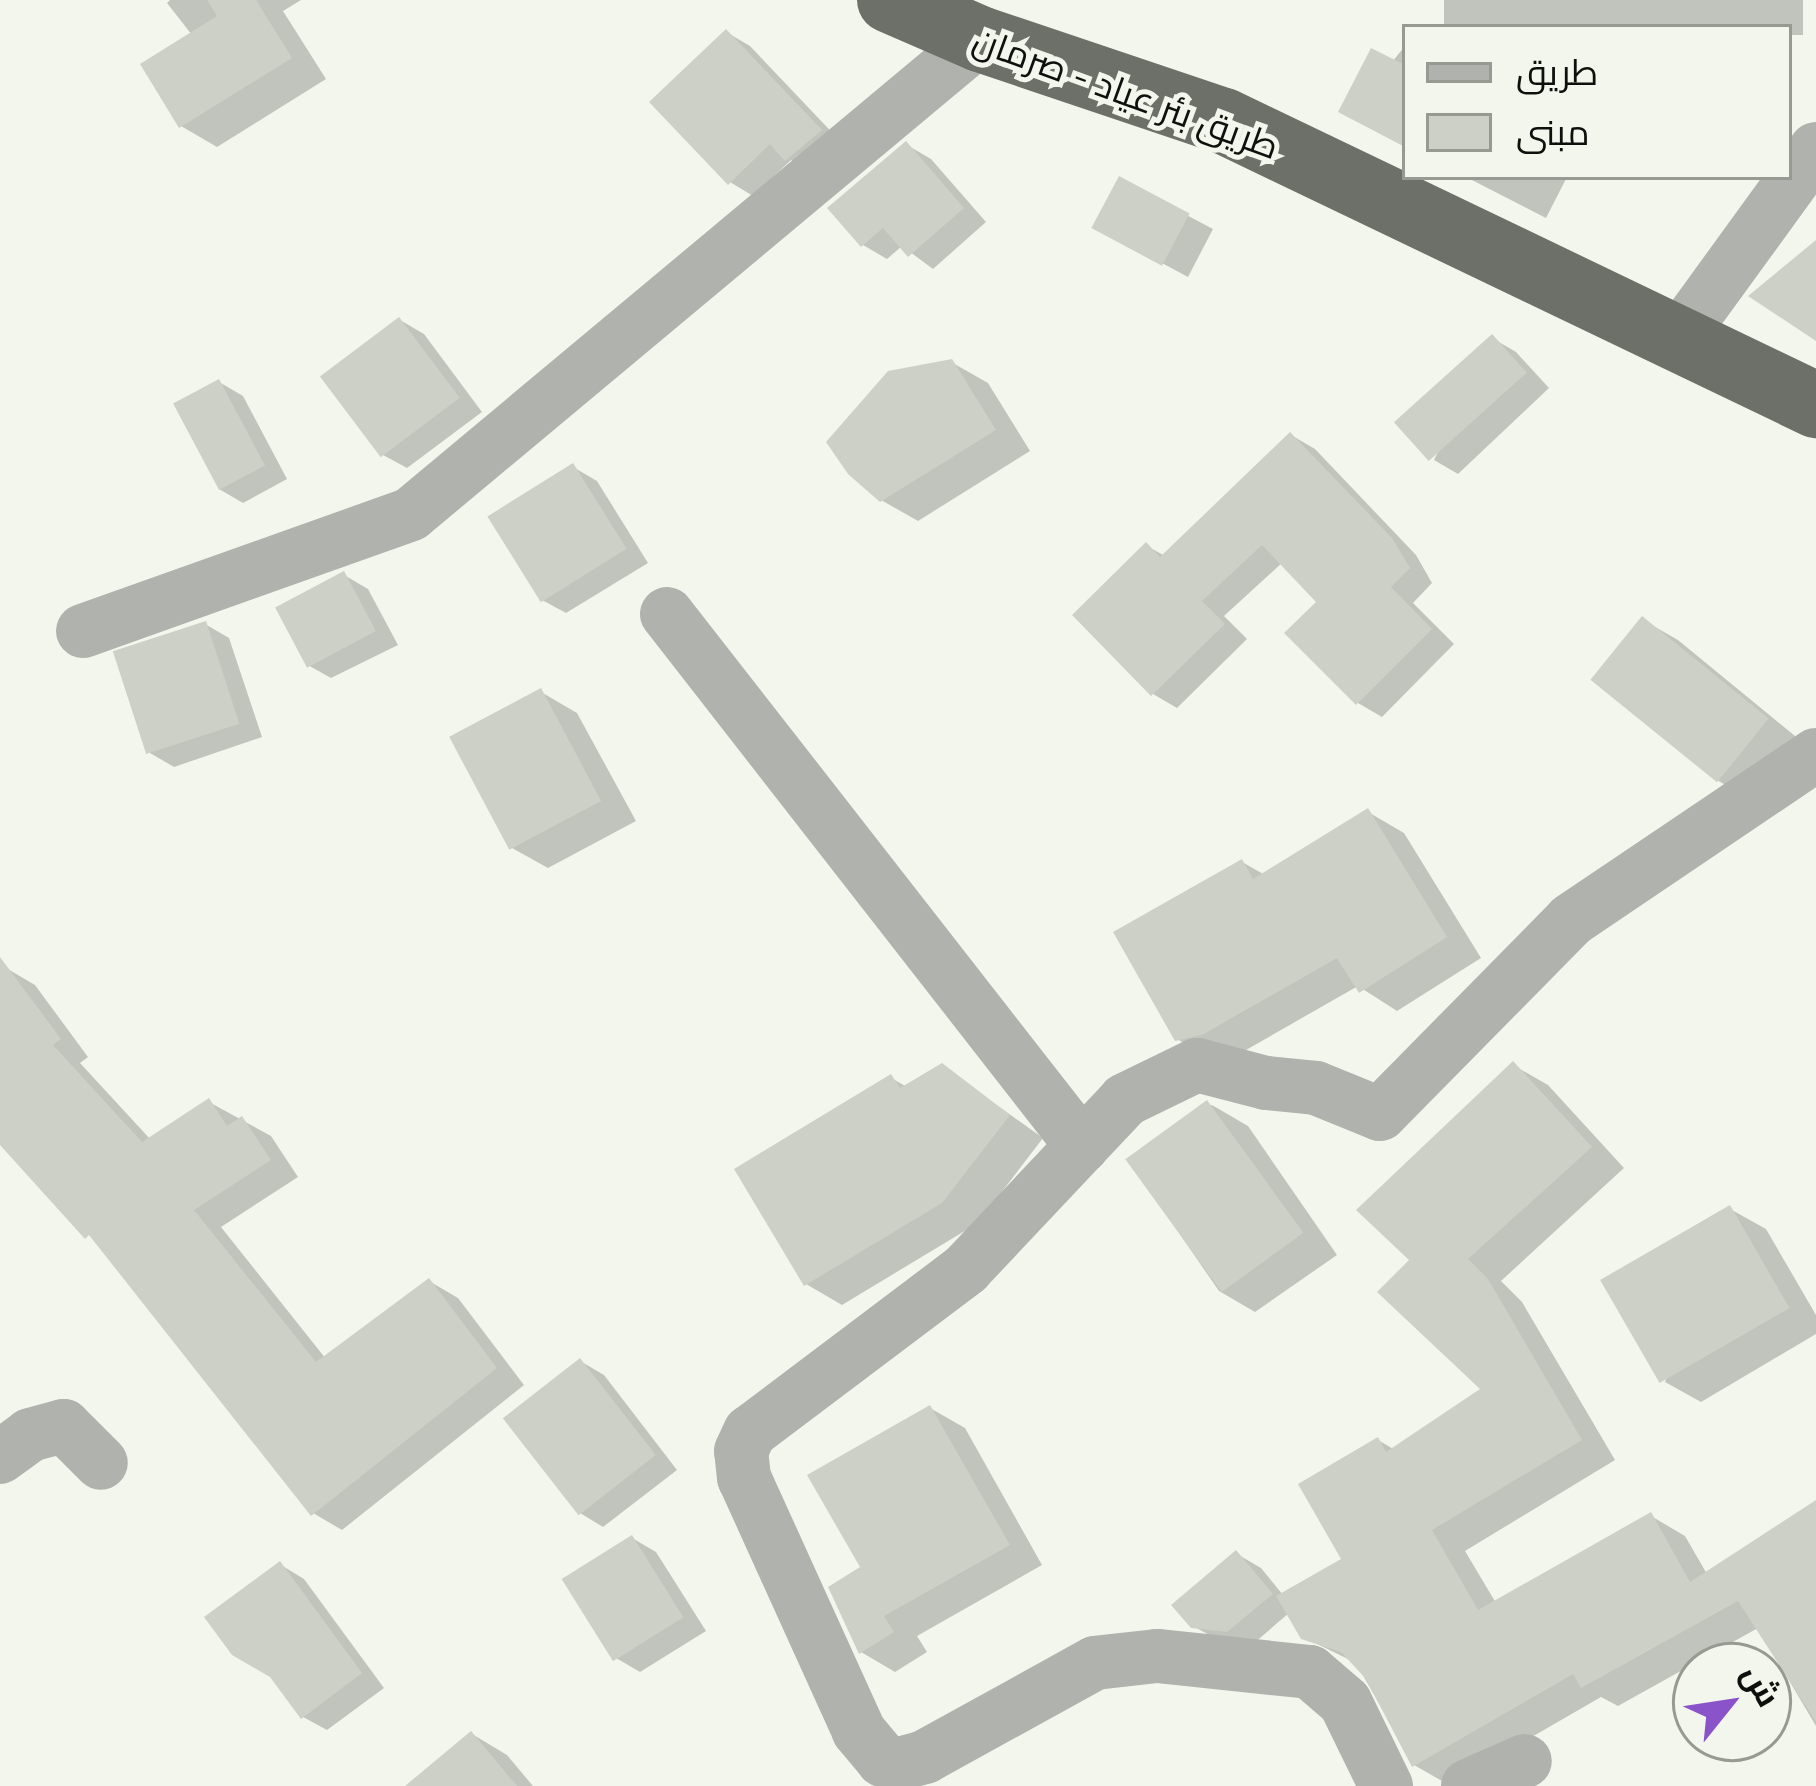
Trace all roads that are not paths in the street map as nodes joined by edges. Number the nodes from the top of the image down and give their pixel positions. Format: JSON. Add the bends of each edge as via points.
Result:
{"nodes":[{"id":1,"x":890,"y":0,"type":"edge"},
{"id":2,"x":980,"y":39,"type":"junction"},
{"id":3,"x":1816,"y":149,"type":"edge"},
{"id":4,"x":1677,"y":340,"type":"junction"},
{"id":5,"x":1816,"y":405,"type":"edge"},
{"id":6,"x":667,"y":614,"type":"dead end"},
{"id":7,"x":83,"y":631,"type":"dead end"},
{"id":8,"x":1816,"y":755,"type":"edge"},
{"id":9,"x":1082,"y":1146,"type":"junction"},
{"id":10,"x":0,"y":1456,"type":"edge"},
{"id":11,"x":101,"y":1463,"type":"dead end"},
{"id":12,"x":1525,"y":1761,"type":"dead end"},
{"id":13,"x":1386,"y":1786,"type":"edge"},
{"id":14,"x":1468,"y":1786,"type":"edge"}],
"edges":[{"from":1,"to":2,"type":"highway","name":"طريق بئر عياد - صرمان"},
{"from":2,"to":4,"type":"highway","name":"طريق بئر عياد - صرمان","via":[[1224,121]]},
{"from":2,"to":7,"type":"street","via":[[411,514]]},
{"from":3,"to":4,"type":"street"},
{"from":4,"to":5,"type":"highway","name":"طريق بئر عياد - صرمان"},
{"from":6,"to":9,"type":"street"},
{"from":8,"to":9,"type":"street","via":[[1571,920],[1380,1114],[1316,1088],[1196,1065],[1125,1100]]},
{"from":9,"to":13,"type":"street","via":[[966,1269],[750,1432],[741,1451],[744,1478],[859,1730],[883,1760],[898,1763],[925,1757],[1095,1663],[1156,1656],[1251,1662],[1310,1672],[1346,1702]]},
{"from":10,"to":11,"type":"street","via":[[30,1435],[64,1426]]},
{"from":12,"to":14,"type":"street"}]}
